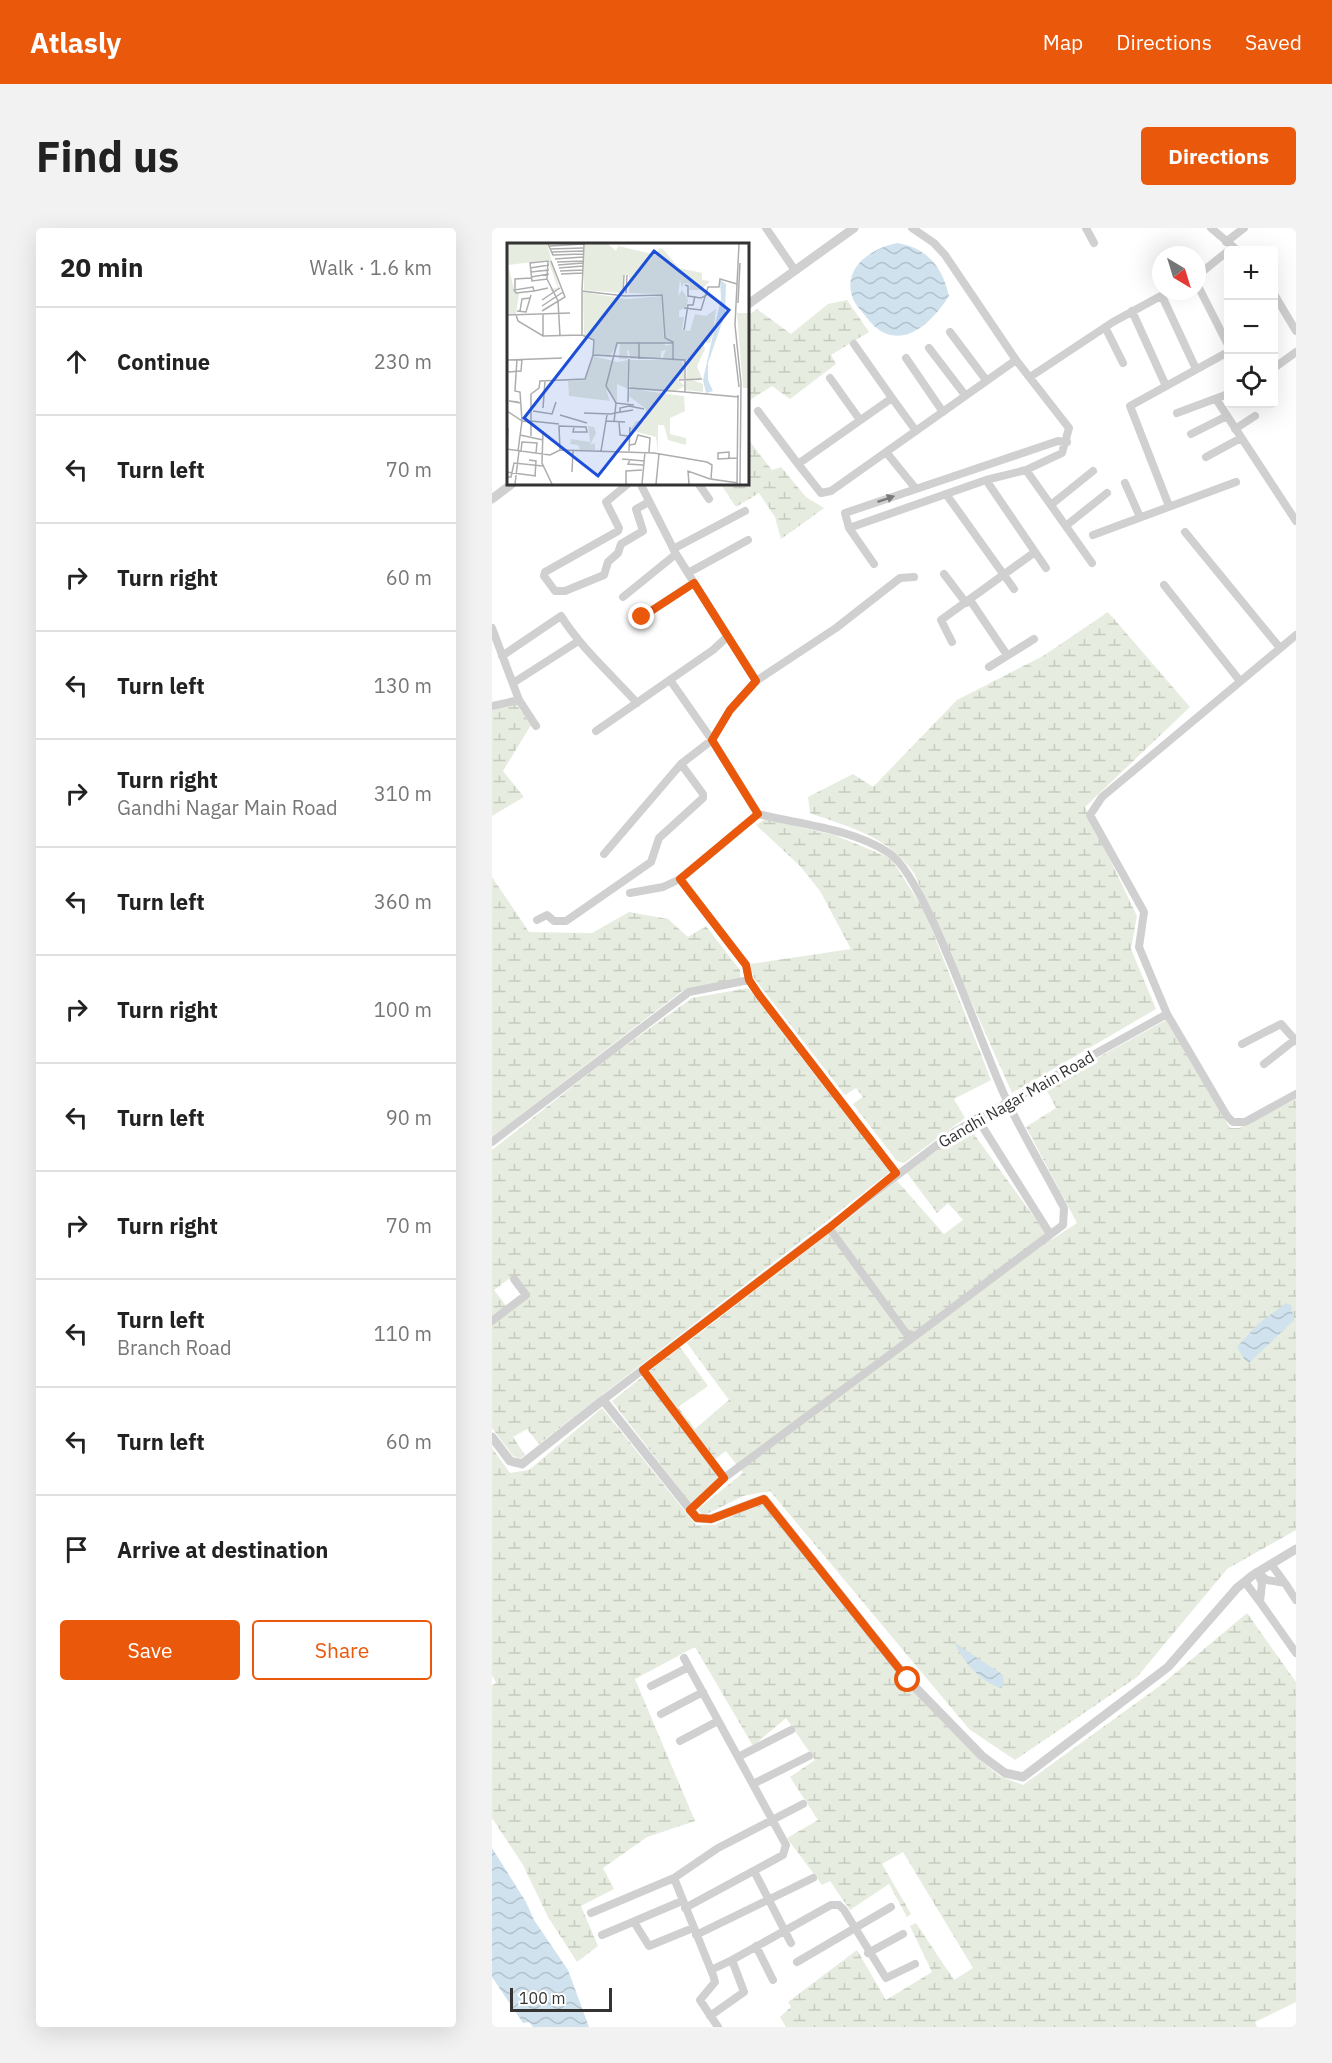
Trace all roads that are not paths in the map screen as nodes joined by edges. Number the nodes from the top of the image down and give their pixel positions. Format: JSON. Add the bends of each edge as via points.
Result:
{"nodes":[{"id":1,"x":766,"y":228,"type":"edge"},
{"id":2,"x":854,"y":228,"type":"edge"},
{"id":3,"x":912,"y":228,"type":"edge"},
{"id":4,"x":1086,"y":228,"type":"edge"},
{"id":5,"x":1211,"y":228,"type":"edge"},
{"id":6,"x":1244,"y":228,"type":"edge"},
{"id":7,"x":1094,"y":243,"type":"dead end"},
{"id":8,"x":1229,"y":246,"type":"edge"},
{"id":9,"x":1232,"y":246,"type":"edge"},
{"id":10,"x":1224,"y":254,"type":"edge"},
{"id":11,"x":794,"y":269,"type":"junction"},
{"id":12,"x":1206,"y":269,"type":"edge"},
{"id":13,"x":1154,"y":300,"type":"edge"},
{"id":14,"x":1164,"y":300,"type":"edge"},
{"id":15,"x":1205,"y":300,"type":"edge"},
{"id":16,"x":1278,"y":300,"type":"edge"},
{"id":17,"x":748,"y":304,"type":"edge"},
{"id":18,"x":1132,"y":311,"type":"junction"},
{"id":19,"x":1105,"y":327,"type":"junction"},
{"id":20,"x":1296,"y":331,"type":"edge"},
{"id":21,"x":950,"y":332,"type":"dead end"},
{"id":22,"x":1224,"y":337,"type":"edge"},
{"id":23,"x":854,"y":344,"type":"dead end"},
{"id":24,"x":929,"y":348,"type":"dead end"},
{"id":25,"x":1296,"y":352,"type":"edge"},
{"id":26,"x":1224,"y":354,"type":"edge"},
{"id":27,"x":906,"y":358,"type":"dead end"},
{"id":28,"x":1016,"y":360,"type":"junction"},
{"id":29,"x":1123,"y":363,"type":"dead end"},
{"id":30,"x":1278,"y":365,"type":"edge"},
{"id":31,"x":1196,"y":369,"type":"junction"},
{"id":32,"x":1030,"y":377,"type":"junction"},
{"id":33,"x":830,"y":378,"type":"dead end"},
{"id":34,"x":986,"y":380,"type":"junction"},
{"id":35,"x":1166,"y":386,"type":"junction"},
{"id":36,"x":965,"y":396,"type":"junction"},
{"id":37,"x":1224,"y":396,"type":"edge"},
{"id":38,"x":892,"y":398,"type":"junction"},
{"id":39,"x":1216,"y":399,"type":"junction"},
{"id":40,"x":758,"y":411,"type":"dead end"},
{"id":41,"x":943,"y":411,"type":"junction"},
{"id":42,"x":1177,"y":413,"type":"dead end"},
{"id":43,"x":1227,"y":416,"type":"junction"},
{"id":44,"x":1255,"y":416,"type":"dead end"},
{"id":45,"x":860,"y":420,"type":"junction"},
{"id":46,"x":1235,"y":429,"type":"junction"},
{"id":47,"x":916,"y":431,"type":"junction"},
{"id":48,"x":1191,"y":434,"type":"dead end"},
{"id":49,"x":1241,"y":438,"type":"junction"},
{"id":50,"x":1066,"y":442,"type":"junction"},
{"id":51,"x":886,"y":452,"type":"junction"},
{"id":52,"x":1206,"y":457,"type":"dead end"},
{"id":53,"x":798,"y":464,"type":"junction"},
{"id":54,"x":1026,"y":470,"type":"junction"},
{"id":55,"x":1094,"y":471,"type":"dead end"},
{"id":56,"x":948,"y":478,"type":"junction"},
{"id":57,"x":986,"y":480,"type":"junction"},
{"id":58,"x":1236,"y":482,"type":"dead end"},
{"id":59,"x":1125,"y":483,"type":"dead end"},
{"id":60,"x":512,"y":484,"type":"edge"},
{"id":61,"x":628,"y":484,"type":"edge"},
{"id":62,"x":640,"y":484,"type":"edge"},
{"id":63,"x":699,"y":484,"type":"edge"},
{"id":64,"x":916,"y":489,"type":"junction"},
{"id":65,"x":950,"y":492,"type":"junction"},
{"id":66,"x":1107,"y":493,"type":"dead end"},
{"id":67,"x":492,"y":499,"type":"edge"},
{"id":68,"x":709,"y":499,"type":"dead end"},
{"id":69,"x":649,"y":502,"type":"junction"},
{"id":70,"x":1052,"y":504,"type":"junction"},
{"id":71,"x":1169,"y":506,"type":"junction"},
{"id":72,"x":745,"y":511,"type":"dead end"},
{"id":73,"x":1140,"y":517,"type":"junction"},
{"id":74,"x":1296,"y":521,"type":"edge"},
{"id":75,"x":1066,"y":525,"type":"junction"},
{"id":76,"x":849,"y":528,"type":"junction"},
{"id":77,"x":1185,"y":532,"type":"dead end"},
{"id":78,"x":615,"y":534,"type":"junction"},
{"id":79,"x":1093,"y":536,"type":"dead end"},
{"id":80,"x":748,"y":540,"type":"dead end"},
{"id":81,"x":621,"y":544,"type":"junction"},
{"id":82,"x":674,"y":551,"type":"junction"},
{"id":83,"x":1035,"y":552,"type":"junction"},
{"id":84,"x":1092,"y":563,"type":"dead end"},
{"id":85,"x":874,"y":564,"type":"dead end"},
{"id":86,"x":1046,"y":568,"type":"dead end"},
{"id":87,"x":688,"y":573,"type":"junction"},
{"id":88,"x":944,"y":574,"type":"dead end"},
{"id":89,"x":1004,"y":576,"type":"junction"},
{"id":90,"x":914,"y":577,"type":"dead end"},
{"id":91,"x":694,"y":583,"type":"junction"},
{"id":92,"x":1164,"y":585,"type":"dead end"},
{"id":93,"x":1014,"y":589,"type":"dead end"},
{"id":94,"x":623,"y":597,"type":"dead end"},
{"id":95,"x":968,"y":602,"type":"junction"},
{"id":96,"x":642,"y":617,"type":"dead end"},
{"id":97,"x":492,"y":628,"type":"edge"},
{"id":98,"x":1296,"y":634,"type":"edge"},
{"id":99,"x":728,"y":636,"type":"junction"},
{"id":100,"x":1034,"y":639,"type":"dead end"},
{"id":101,"x":577,"y":642,"type":"junction"},
{"id":102,"x":952,"y":642,"type":"dead end"},
{"id":103,"x":1280,"y":648,"type":"junction"},
{"id":104,"x":1006,"y":655,"type":"junction"},
{"id":105,"x":502,"y":656,"type":"junction"},
{"id":106,"x":989,"y":667,"type":"dead end"},
{"id":107,"x":670,"y":680,"type":"junction"},
{"id":108,"x":756,"y":681,"type":"junction"},
{"id":109,"x":1240,"y":681,"type":"junction"},
{"id":110,"x":513,"y":683,"type":"junction"},
{"id":111,"x":519,"y":700,"type":"junction"},
{"id":112,"x":637,"y":703,"type":"junction"},
{"id":113,"x":492,"y":706,"type":"edge"},
{"id":114,"x":536,"y":726,"type":"dead end"},
{"id":115,"x":596,"y":731,"type":"dead end"},
{"id":116,"x":712,"y":740,"type":"junction"},
{"id":117,"x":681,"y":764,"type":"junction"},
{"id":118,"x":758,"y":814,"type":"junction"},
{"id":119,"x":604,"y":854,"type":"dead end"},
{"id":120,"x":680,"y":879,"type":"junction"},
{"id":121,"x":630,"y":893,"type":"dead end"},
{"id":122,"x":537,"y":920,"type":"dead end"},
{"id":123,"x":749,"y":980,"type":"junction"},
{"id":124,"x":1167,"y":1014,"type":"junction"},
{"id":125,"x":1296,"y":1040,"type":"edge"},
{"id":126,"x":1242,"y":1044,"type":"dead end"},
{"id":127,"x":1264,"y":1064,"type":"dead end"},
{"id":128,"x":1296,"y":1094,"type":"edge"},
{"id":129,"x":1007,"y":1102,"type":"junction"},
{"id":130,"x":977,"y":1118,"type":"junction"},
{"id":131,"x":492,"y":1142,"type":"edge"},
{"id":132,"x":896,"y":1173,"type":"junction"},
{"id":133,"x":829,"y":1228,"type":"junction"},
{"id":134,"x":1050,"y":1234,"type":"junction"},
{"id":135,"x":514,"y":1279,"type":"dead end"},
{"id":136,"x":492,"y":1321,"type":"edge"},
{"id":137,"x":915,"y":1336,"type":"junction"},
{"id":138,"x":643,"y":1370,"type":"junction"},
{"id":139,"x":603,"y":1401,"type":"junction"},
{"id":140,"x":492,"y":1437,"type":"edge"},
{"id":141,"x":724,"y":1478,"type":"junction"},
{"id":142,"x":690,"y":1510,"type":"junction"},
{"id":143,"x":1296,"y":1549,"type":"edge"},
{"id":144,"x":1271,"y":1564,"type":"junction"},
{"id":145,"x":1257,"y":1572,"type":"junction"},
{"id":146,"x":1245,"y":1582,"type":"junction"},
{"id":147,"x":1285,"y":1583,"type":"junction"},
{"id":148,"x":1296,"y":1600,"type":"edge"},
{"id":149,"x":1260,"y":1602,"type":"junction"},
{"id":150,"x":1296,"y":1653,"type":"edge"},
{"id":151,"x":684,"y":1658,"type":"dead end"},
{"id":152,"x":689,"y":1667,"type":"junction"},
{"id":153,"x":651,"y":1686,"type":"dead end"},
{"id":154,"x":703,"y":1692,"type":"junction"},
{"id":155,"x":661,"y":1714,"type":"dead end"},
{"id":156,"x":718,"y":1721,"type":"junction"},
{"id":157,"x":791,"y":1730,"type":"dead end"},
{"id":158,"x":680,"y":1741,"type":"dead end"},
{"id":159,"x":809,"y":1756,"type":"dead end"},
{"id":160,"x":738,"y":1757,"type":"junction"},
{"id":161,"x":753,"y":1784,"type":"junction"},
{"id":162,"x":803,"y":1804,"type":"dead end"},
{"id":163,"x":772,"y":1820,"type":"junction"},
{"id":164,"x":754,"y":1871,"type":"junction"},
{"id":165,"x":674,"y":1878,"type":"junction"},
{"id":166,"x":813,"y":1878,"type":"dead end"},
{"id":167,"x":769,"y":1900,"type":"junction"},
{"id":168,"x":684,"y":1904,"type":"junction"},
{"id":169,"x":891,"y":1907,"type":"dead end"},
{"id":170,"x":591,"y":1913,"type":"dead end"},
{"id":171,"x":634,"y":1922,"type":"junction"},
{"id":172,"x":856,"y":1930,"type":"junction"},
{"id":173,"x":784,"y":1931,"type":"junction"},
{"id":174,"x":694,"y":1932,"type":"junction"},
{"id":175,"x":903,"y":1934,"type":"dead end"},
{"id":176,"x":602,"y":1935,"type":"dead end"},
{"id":177,"x":791,"y":1943,"type":"dead end"},
{"id":178,"x":756,"y":1946,"type":"junction"},
{"id":179,"x":868,"y":1953,"type":"junction"},
{"id":180,"x":732,"y":1960,"type":"junction"},
{"id":181,"x":797,"y":1962,"type":"dead end"},
{"id":182,"x":915,"y":1964,"type":"dead end"},
{"id":183,"x":711,"y":1970,"type":"junction"},
{"id":184,"x":773,"y":1980,"type":"dead end"},
{"id":185,"x":710,"y":2016,"type":"junction"},
{"id":186,"x":718,"y":2027,"type":"edge"}],
"edges":[{"from":1,"to":11,"type":"street"},
{"from":2,"to":11,"type":"street"},
{"from":3,"to":28,"type":"street","via":[[945,255]]},
{"from":4,"to":7,"type":"street"},
{"from":5,"to":8,"type":"street"},
{"from":6,"to":9,"type":"street"},
{"from":10,"to":12,"type":"street"},
{"from":11,"to":17,"type":"street"},
{"from":13,"to":18,"type":"street"},
{"from":14,"to":31,"type":"street"},
{"from":15,"to":22,"type":"street"},
{"from":16,"to":20,"type":"street"},
{"from":18,"to":19,"type":"street"},
{"from":18,"to":35,"type":"street"},
{"from":19,"to":29,"type":"street"},
{"from":19,"to":32,"type":"street"},
{"from":21,"to":34,"type":"street"},
{"from":23,"to":38,"type":"street"},
{"from":24,"to":36,"type":"street"},
{"from":25,"to":30,"type":"street"},
{"from":26,"to":31,"type":"street"},
{"from":27,"to":41,"type":"street"},
{"from":28,"to":32,"type":"street"},
{"from":28,"to":34,"type":"street"},
{"from":31,"to":35,"type":"street"},
{"from":32,"to":50,"type":"street","via":[[1069,428]]},
{"from":33,"to":45,"type":"street"},
{"from":34,"to":36,"type":"street"},
{"from":35,"to":71,"type":"street","via":[[1130,406]]},
{"from":36,"to":41,"type":"street"},
{"from":37,"to":39,"type":"street"},
{"from":38,"to":45,"type":"street"},
{"from":38,"to":47,"type":"street"},
{"from":39,"to":42,"type":"street"},
{"from":39,"to":43,"type":"street"},
{"from":40,"to":53,"type":"street"},
{"from":41,"to":47,"type":"street"},
{"from":43,"to":46,"type":"street"},
{"from":43,"to":48,"type":"street"},
{"from":44,"to":46,"type":"street"},
{"from":45,"to":53,"type":"street"},
{"from":46,"to":49,"type":"street"},
{"from":47,"to":51,"type":"street"},
{"from":49,"to":52,"type":"street"},
{"from":49,"to":74,"type":"street"},
{"from":50,"to":54,"type":"street","via":[[1062,453]]},
{"from":50,"to":56,"type":"street","via":[[1058,441]]},
{"from":51,"to":53,"type":"street","via":[[827,493],[821,493]]},
{"from":51,"to":64,"type":"street"},
{"from":54,"to":57,"type":"street"},
{"from":54,"to":70,"type":"street"},
{"from":55,"to":70,"type":"street"},
{"from":56,"to":64,"type":"street"},
{"from":56,"to":65,"type":"street"},
{"from":57,"to":65,"type":"street"},
{"from":57,"to":83,"type":"street"},
{"from":58,"to":71,"type":"street"},
{"from":59,"to":73,"type":"street"},
{"from":60,"to":67,"type":"street"},
{"from":61,"to":78,"type":"street","via":[[606,502],[619,528]]},
{"from":62,"to":69,"type":"street"},
{"from":63,"to":68,"type":"street"},
{"from":76,"to":64,"type":"street","one_way":true,"via":[[845,513]]},
{"from":65,"to":76,"type":"street"},
{"from":65,"to":89,"type":"street"},
{"from":66,"to":75,"type":"street"},
{"from":69,"to":81,"type":"street","via":[[636,509],[643,531]]},
{"from":69,"to":82,"type":"street"},
{"from":70,"to":75,"type":"street"},
{"from":71,"to":73,"type":"street"},
{"from":72,"to":82,"type":"street"},
{"from":73,"to":79,"type":"street"},
{"from":75,"to":84,"type":"street"},
{"from":76,"to":85,"type":"street"},
{"from":77,"to":103,"type":"street"},
{"from":78,"to":81,"type":"street"},
{"from":78,"to":81,"type":"street","via":[[548,569],[544,576],[559,592],[594,579],[606,573],[606,564]]},
{"from":80,"to":87,"type":"street"},
{"from":82,"to":87,"type":"street"},
{"from":82,"to":94,"type":"street"},
{"from":83,"to":86,"type":"street"},
{"from":83,"to":89,"type":"street"},
{"from":87,"to":91,"type":"street"},
{"from":88,"to":95,"type":"street"},
{"from":89,"to":93,"type":"street"},
{"from":89,"to":95,"type":"street"},
{"from":90,"to":108,"type":"street","via":[[900,578],[836,628]]},
{"from":91,"to":96,"type":"street"},
{"from":91,"to":99,"type":"street"},
{"from":92,"to":109,"type":"street"},
{"from":95,"to":102,"type":"street","via":[[941,620]]},
{"from":95,"to":104,"type":"street"},
{"from":97,"to":105,"type":"street"},
{"from":98,"to":103,"type":"street"},
{"from":99,"to":107,"type":"street"},
{"from":99,"to":108,"type":"street"},
{"from":100,"to":104,"type":"street"},
{"from":101,"to":105,"type":"street","via":[[561,616]]},
{"from":101,"to":110,"type":"street"},
{"from":101,"to":112,"type":"street"},
{"from":103,"to":109,"type":"street"},
{"from":104,"to":106,"type":"street"},
{"from":105,"to":110,"type":"street"},
{"from":107,"to":112,"type":"street"},
{"from":107,"to":116,"type":"street"},
{"from":108,"to":116,"type":"street","via":[[730,710]]},
{"from":109,"to":124,"type":"street","via":[[1102,797],[1090,815],[1144,912],[1140,947]]},
{"from":110,"to":111,"type":"street"},
{"from":111,"to":113,"type":"street"},
{"from":111,"to":114,"type":"street"},
{"from":112,"to":115,"type":"street"},
{"from":116,"to":117,"type":"street"},
{"from":116,"to":118,"type":"street"},
{"from":117,"to":119,"type":"street"},
{"from":117,"to":122,"type":"street","via":[[703,798],[659,838],[651,862],[566,921],[554,921],[547,915]]},
{"from":118,"to":120,"type":"street"},
{"from":118,"to":129,"type":"street","via":[[840,831],[890,854],[908,874],[927,910]]},
{"from":120,"to":121,"type":"street","via":[[663,887]]},
{"from":120,"to":123,"type":"street","via":[[746,965]]},
{"from":123,"to":131,"type":"street","via":[[689,992]]},
{"from":123,"to":132,"type":"street"},
{"from":124,"to":128,"type":"street","via":[[1233,1122],[1245,1122]]},
{"from":124,"to":129,"type":"street","name":"Gandhi Nagar Main Road"},
{"from":125,"to":126,"type":"street","via":[[1281,1024]]},
{"from":125,"to":127,"type":"street"},
{"from":129,"to":130,"type":"street","name":"Gandhi Nagar Main Road"},
{"from":129,"to":134,"type":"street","via":[[1064,1208],[1063,1225]]},
{"from":130,"to":132,"type":"street","name":"Gandhi Nagar Main Road"},
{"from":130,"to":134,"type":"street"},
{"from":132,"to":133,"type":"street","name":"Gandhi Nagar Main Road"},
{"from":133,"to":137,"type":"street","via":[[906,1333]]},
{"from":133,"to":138,"type":"street","name":"Gandhi Nagar Main Road"},
{"from":134,"to":137,"type":"street"},
{"from":135,"to":136,"type":"street","via":[[526,1294]]},
{"from":137,"to":141,"type":"street"},
{"from":138,"to":139,"type":"street","name":"Gandhi Nagar Main Road"},
{"from":138,"to":141,"type":"street"},
{"from":139,"to":140,"type":"street","name":"Gandhi Nagar Main Road","via":[[522,1464],[510,1461]]},
{"from":139,"to":142,"type":"street"},
{"from":141,"to":142,"type":"street"},
{"from":142,"to":146,"type":"street","via":[[703,1521],[764,1499],[908,1680],[982,1756],[1014,1777],[1023,1777],[1168,1667]]},
{"from":143,"to":144,"type":"street"},
{"from":144,"to":145,"type":"street"},
{"from":144,"to":147,"type":"street"},
{"from":145,"to":146,"type":"street"},
{"from":145,"to":147,"type":"street","via":[[1267,1580]]},
{"from":145,"to":149,"type":"street","via":[[1262,1583]]},
{"from":146,"to":149,"type":"street"},
{"from":147,"to":148,"type":"street"},
{"from":149,"to":150,"type":"street"},
{"from":151,"to":152,"type":"street"},
{"from":152,"to":153,"type":"street"},
{"from":152,"to":154,"type":"street"},
{"from":154,"to":155,"type":"street"},
{"from":154,"to":156,"type":"street"},
{"from":156,"to":158,"type":"street"},
{"from":156,"to":160,"type":"street"},
{"from":157,"to":160,"type":"street"},
{"from":159,"to":161,"type":"street"},
{"from":160,"to":161,"type":"street"},
{"from":161,"to":163,"type":"street"},
{"from":162,"to":163,"type":"street"},
{"from":163,"to":164,"type":"street","via":[[786,1845],[785,1851]]},
{"from":163,"to":165,"type":"street","via":[[718,1848]]},
{"from":164,"to":167,"type":"street"},
{"from":164,"to":168,"type":"street"},
{"from":165,"to":168,"type":"street"},
{"from":165,"to":170,"type":"street"},
{"from":166,"to":167,"type":"street"},
{"from":167,"to":173,"type":"street"},
{"from":167,"to":174,"type":"street"},
{"from":168,"to":171,"type":"street"},
{"from":168,"to":174,"type":"street"},
{"from":169,"to":172,"type":"street"},
{"from":171,"to":174,"type":"street","via":[[649,1946]]},
{"from":171,"to":176,"type":"street"},
{"from":172,"to":173,"type":"street","via":[[839,1905],[831,1905]]},
{"from":172,"to":179,"type":"street"},
{"from":172,"to":181,"type":"street"},
{"from":173,"to":177,"type":"street"},
{"from":173,"to":178,"type":"street"},
{"from":174,"to":183,"type":"street"},
{"from":175,"to":179,"type":"street"},
{"from":178,"to":180,"type":"street"},
{"from":178,"to":184,"type":"street"},
{"from":179,"to":182,"type":"street","via":[[886,1978]]},
{"from":180,"to":183,"type":"street"},
{"from":180,"to":185,"type":"street","via":[[744,1992]]},
{"from":183,"to":185,"type":"street","via":[[715,1982],[700,2000]]},
{"from":185,"to":186,"type":"street"}]}
